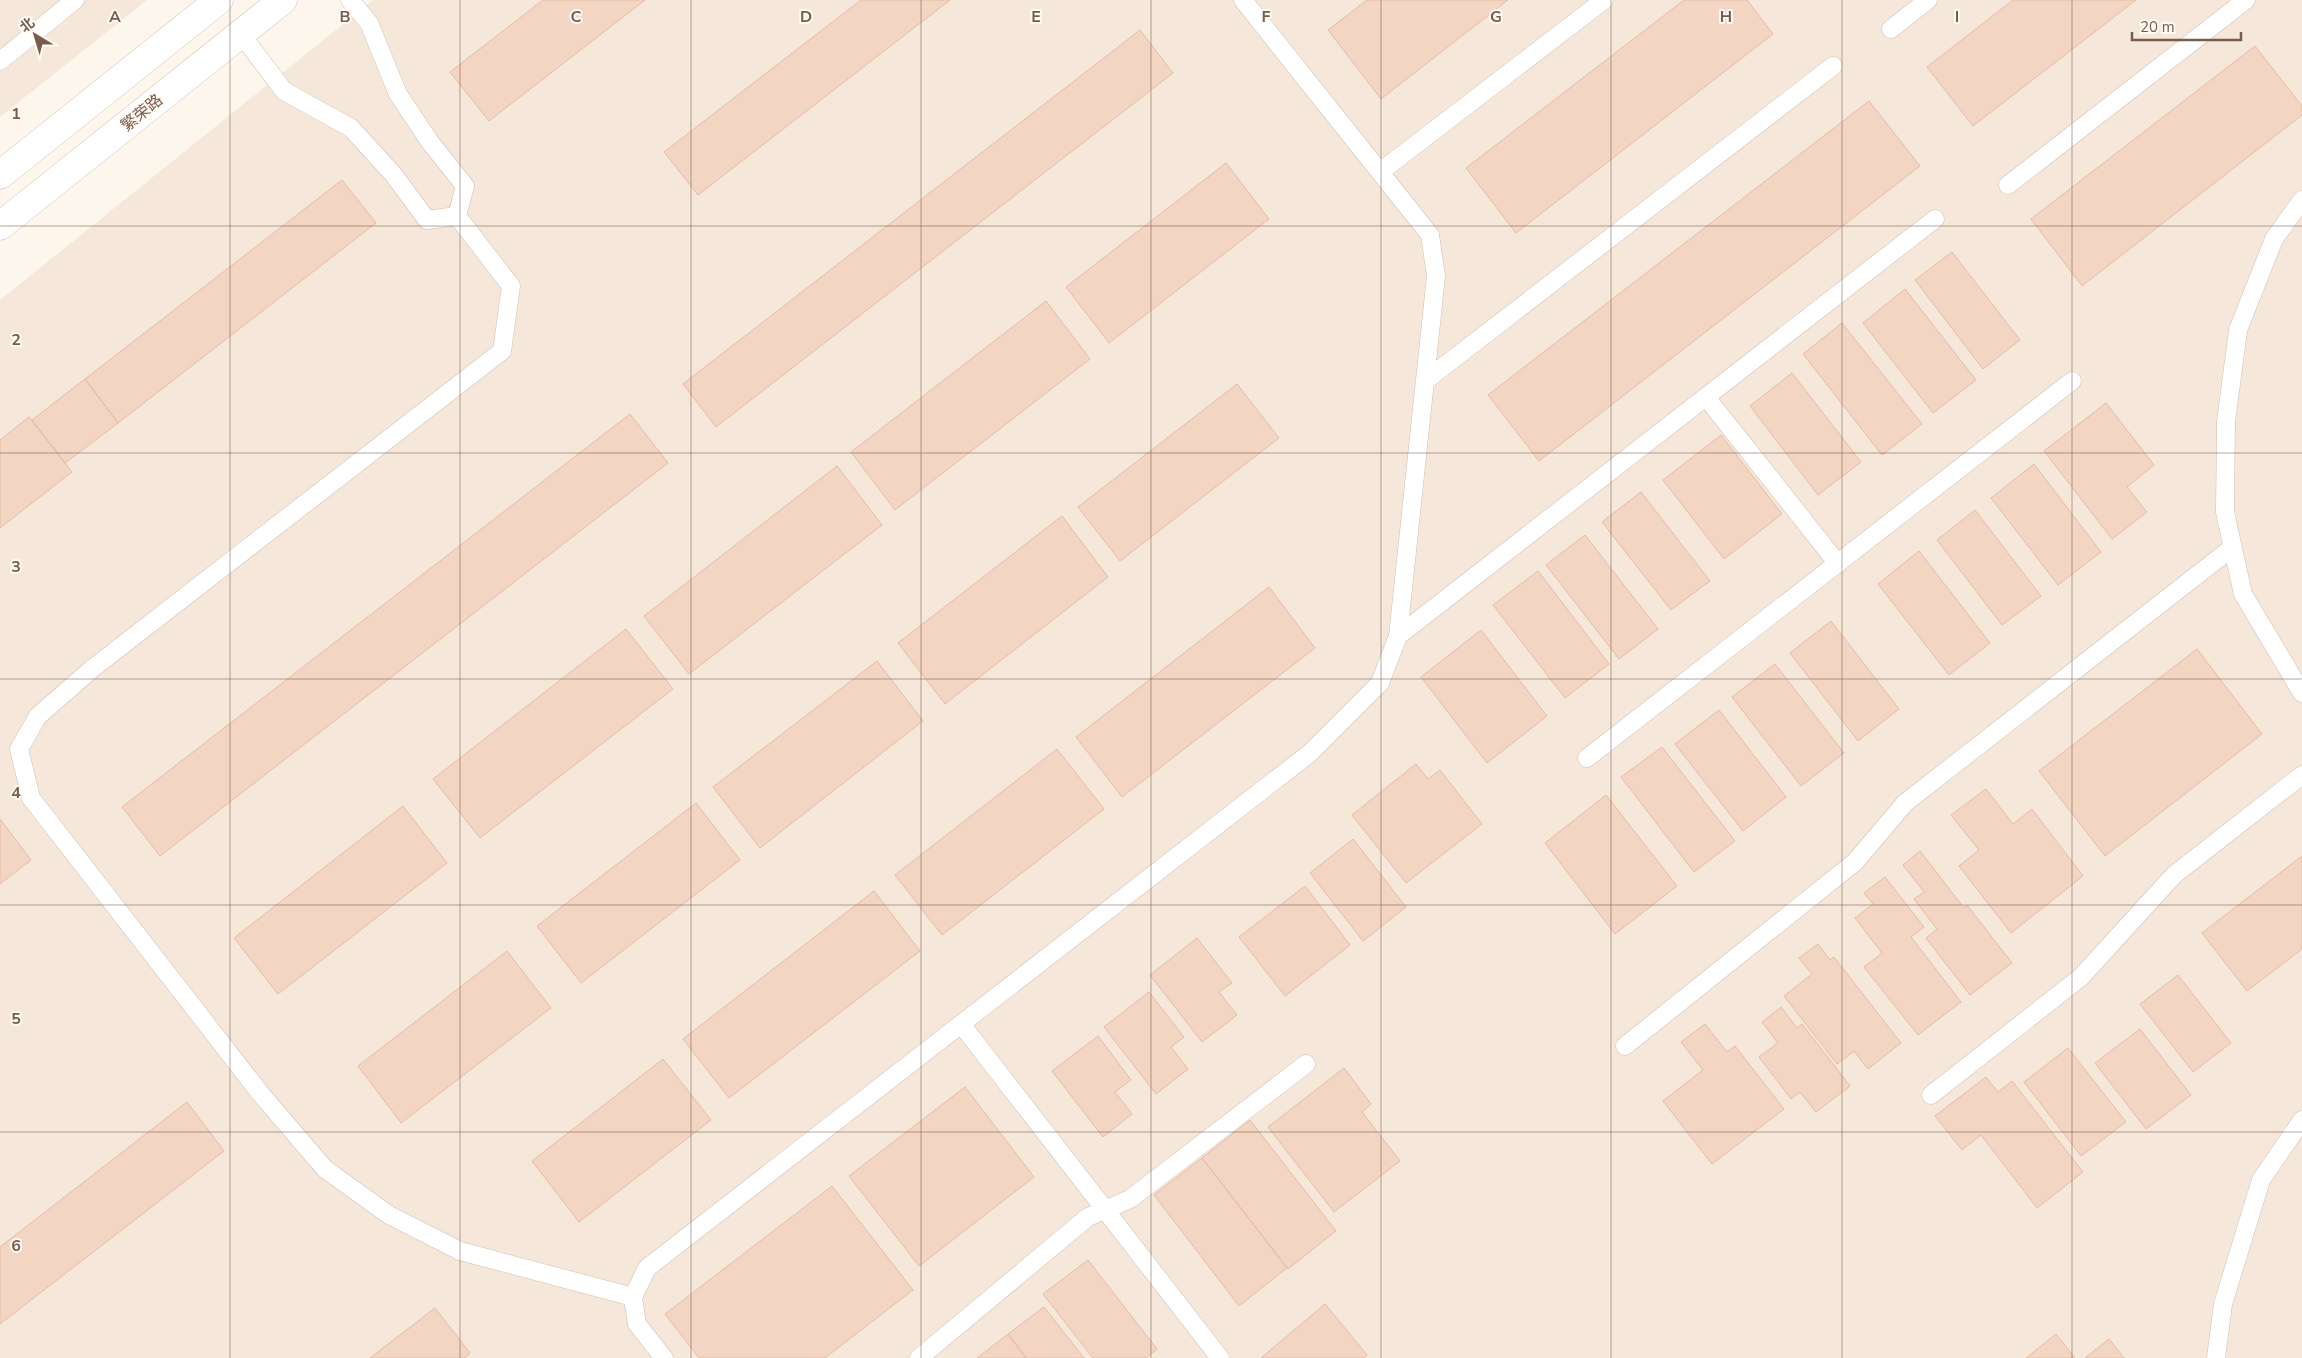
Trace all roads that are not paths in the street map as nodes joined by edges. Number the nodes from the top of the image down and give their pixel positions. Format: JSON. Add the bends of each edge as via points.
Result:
{"nodes":[{"id":1,"x":75,"y":0,"type":"edge"},
{"id":2,"x":219,"y":0,"type":"edge"},
{"id":3,"x":283,"y":0,"type":"edge"},
{"id":4,"x":350,"y":0,"type":"edge"},
{"id":5,"x":1243,"y":0,"type":"edge"},
{"id":6,"x":1604,"y":0,"type":"edge"},
{"id":7,"x":1928,"y":0,"type":"edge"},
{"id":8,"x":2246,"y":0,"type":"edge"},
{"id":9,"x":1891,"y":29,"type":"dead end"},
{"id":10,"x":241,"y":34,"type":"junction"},
{"id":11,"x":0,"y":61,"type":"edge"},
{"id":12,"x":1832,"y":66,"type":"dead end"},
{"id":13,"x":1380,"y":172,"type":"junction"},
{"id":14,"x":0,"y":175,"type":"edge"},
{"id":15,"x":2008,"y":185,"type":"dead end"},
{"id":16,"x":2302,"y":200,"type":"edge"},
{"id":17,"x":457,"y":216,"type":"junction"},
{"id":18,"x":1935,"y":218,"type":"dead end"},
{"id":19,"x":0,"y":226,"type":"edge"},
{"id":20,"x":1426,"y":380,"type":"junction"},
{"id":21,"x":2072,"y":381,"type":"dead end"},
{"id":22,"x":1706,"y":397,"type":"junction"},
{"id":23,"x":2233,"y":547,"type":"junction"},
{"id":24,"x":1838,"y":564,"type":"junction"},
{"id":25,"x":1398,"y":636,"type":"junction"},
{"id":26,"x":2302,"y":693,"type":"edge"},
{"id":27,"x":1587,"y":758,"type":"dead end"},
{"id":28,"x":2302,"y":775,"type":"edge"},
{"id":29,"x":961,"y":1024,"type":"junction"},
{"id":30,"x":1625,"y":1046,"type":"dead end"},
{"id":31,"x":1306,"y":1064,"type":"dead end"},
{"id":32,"x":1931,"y":1095,"type":"dead end"},
{"id":33,"x":2302,"y":1120,"type":"edge"},
{"id":34,"x":1104,"y":1210,"type":"junction"},
{"id":35,"x":633,"y":1297,"type":"junction"},
{"id":36,"x":664,"y":1358,"type":"edge"},
{"id":37,"x":919,"y":1358,"type":"edge"},
{"id":38,"x":1220,"y":1358,"type":"edge"},
{"id":39,"x":2216,"y":1358,"type":"edge"}],
"edges":[{"from":1,"to":11,"type":"lane"},
{"from":2,"to":14,"type":"main road"},
{"from":3,"to":10,"type":"main road","name":"繁荣路"},
{"from":4,"to":17,"type":"lane","via":[[369,23],[398,94],[465,186]]},
{"from":5,"to":13,"type":"lane"},
{"from":6,"to":13,"type":"lane"},
{"from":7,"to":9,"type":"lane"},
{"from":8,"to":15,"type":"lane"},
{"from":10,"to":17,"type":"lane","via":[[284,91],[351,128],[394,174],[427,220]]},
{"from":10,"to":19,"type":"main road","name":"繁荣路"},
{"from":12,"to":20,"type":"lane"},
{"from":13,"to":20,"type":"lane","via":[[1430,235],[1436,276]]},
{"from":16,"to":23,"type":"lane","via":[[2274,239],[2238,330],[2226,431],[2225,512]]},
{"from":17,"to":35,"type":"lane","via":[[511,286],[502,351],[93,668],[38,716],[19,748],[31,798],[260,1092],[325,1169],[389,1215],[460,1251]]},
{"from":18,"to":22,"type":"lane"},
{"from":20,"to":25,"type":"lane"},
{"from":21,"to":24,"type":"lane"},
{"from":22,"to":24,"type":"lane"},
{"from":22,"to":25,"type":"lane"},
{"from":23,"to":26,"type":"lane","via":[[2243,594]]},
{"from":23,"to":30,"type":"lane","via":[[1905,803],[1855,862]]},
{"from":24,"to":27,"type":"lane"},
{"from":25,"to":29,"type":"lane","via":[[1380,683],[1310,753]]},
{"from":28,"to":32,"type":"lane","via":[[2174,875],[2081,977]]},
{"from":29,"to":34,"type":"lane"},
{"from":29,"to":35,"type":"lane","via":[[647,1268]]},
{"from":31,"to":34,"type":"lane","via":[[1130,1199]]},
{"from":33,"to":39,"type":"lane","via":[[2261,1180],[2223,1304]]},
{"from":34,"to":37,"type":"lane","via":[[1088,1217]]},
{"from":34,"to":38,"type":"lane"},
{"from":35,"to":36,"type":"lane","via":[[636,1324]]}]}
